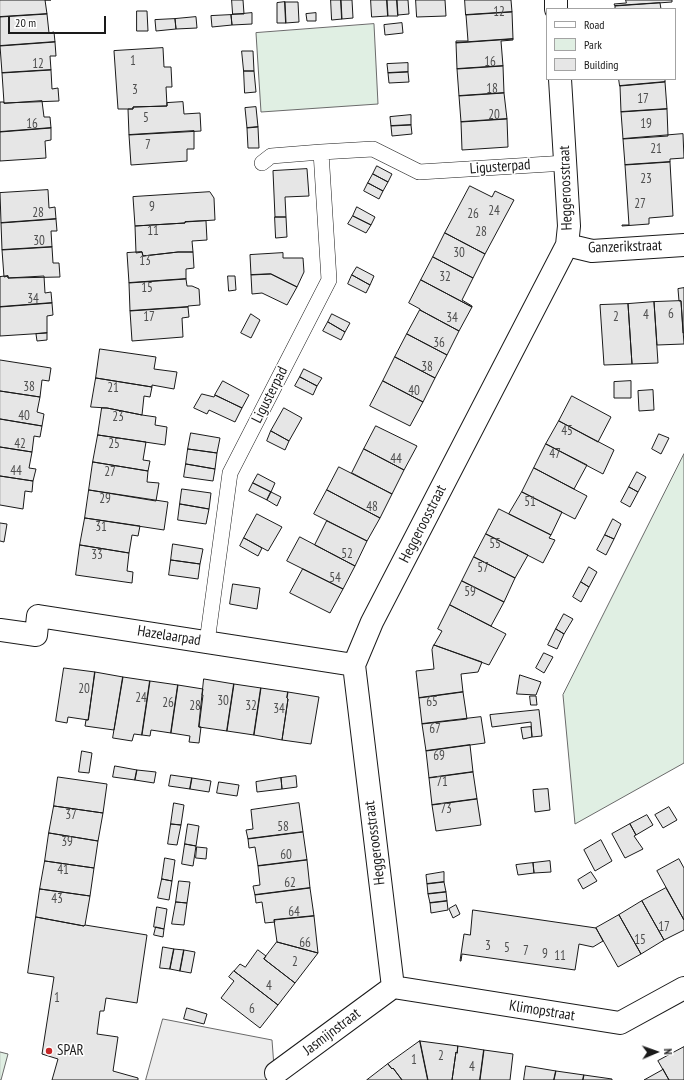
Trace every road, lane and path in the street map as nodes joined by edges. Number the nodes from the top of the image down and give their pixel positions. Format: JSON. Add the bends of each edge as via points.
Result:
{"nodes":[{"id":1,"x":560,"y":80,"type":"edge"},
{"id":2,"x":321,"y":152,"type":"junction"},
{"id":3,"x":262,"y":163,"type":"dead end"},
{"id":4,"x":566,"y":163,"type":"junction"},
{"id":5,"x":567,"y":245,"type":"junction"},
{"id":6,"x":684,"y":245,"type":"edge"},
{"id":7,"x":0,"y":630,"type":"edge"},
{"id":8,"x":207,"y":642,"type":"junction"},
{"id":9,"x":354,"y":665,"type":"junction"},
{"id":10,"x":393,"y":987,"type":"junction"},
{"id":11,"x":684,"y":988,"type":"edge"},
{"id":12,"x":275,"y":1077,"type":"edge"}],
"edges":[{"from":1,"to":4,"type":"street","name":"Heggeroosstraat"},
{"from":2,"to":3,"type":"lane","name":"Ligusterpad","via":[[271,156]]},
{"from":2,"to":4,"type":"lane","name":"Ligusterpad","via":[[373,149],[419,172]]},
{"from":2,"to":8,"type":"lane","name":"Ligusterpad","via":[[329,280],[230,473]]},
{"from":4,"to":5,"type":"street","name":"Heggeroosstraat","via":[[569,226]]},
{"from":5,"to":6,"type":"street","name":"Ganzerikstraat","via":[[592,252]]},
{"from":5,"to":9,"type":"street","name":"Heggeroosstraat","via":[[372,622]]},
{"from":7,"to":8,"type":"street","name":"Hazelaarpad","via":[[36,635],[38,616]]},
{"from":8,"to":9,"type":"street","name":"Hazelaarpad"},
{"from":9,"to":10,"type":"street","name":"Heggeroosstraat"},
{"from":10,"to":11,"type":"street","name":"Klimopstraat","via":[[620,1023]]},
{"from":10,"to":12,"type":"street","name":"Jasmijnstraat"}]}
